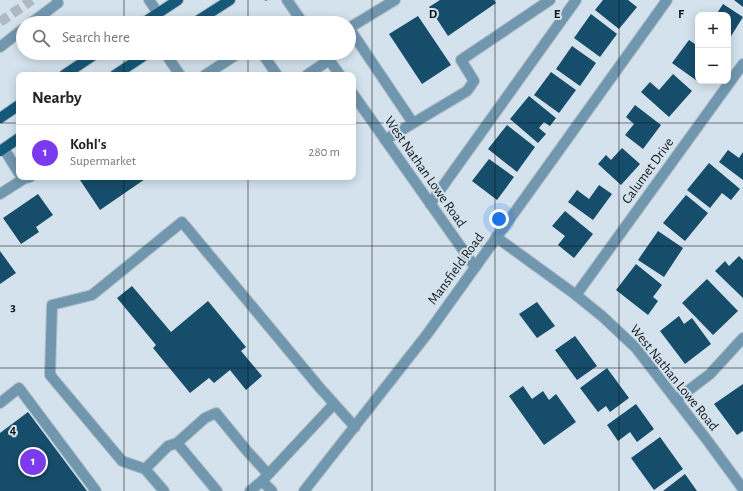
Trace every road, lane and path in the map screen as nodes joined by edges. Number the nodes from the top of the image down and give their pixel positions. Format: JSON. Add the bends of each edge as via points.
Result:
{"nodes":[{"id":1,"x":149,"y":0,"type":"edge"},
{"id":2,"x":178,"y":0,"type":"edge"},
{"id":3,"x":230,"y":0,"type":"edge"},
{"id":4,"x":287,"y":0,"type":"edge"},
{"id":5,"x":395,"y":0,"type":"edge"},
{"id":6,"x":550,"y":0,"type":"edge"},
{"id":7,"x":576,"y":0,"type":"edge"},
{"id":8,"x":668,"y":0,"type":"edge"},
{"id":9,"x":57,"y":1,"type":"edge"},
{"id":10,"x":158,"y":13,"type":"junction"},
{"id":11,"x":39,"y":16,"type":"edge"},
{"id":12,"x":153,"y":16,"type":"edge"},
{"id":13,"x":205,"y":16,"type":"edge"},
{"id":14,"x":298,"y":16,"type":"edge"},
{"id":15,"x":356,"y":24,"type":"edge"},
{"id":16,"x":16,"y":34,"type":"edge"},
{"id":17,"x":356,"y":38,"type":"edge"},
{"id":18,"x":0,"y":47,"type":"edge"},
{"id":19,"x":86,"y":60,"type":"edge"},
{"id":20,"x":138,"y":60,"type":"edge"},
{"id":21,"x":170,"y":60,"type":"edge"},
{"id":22,"x":228,"y":60,"type":"edge"},
{"id":23,"x":267,"y":60,"type":"edge"},
{"id":24,"x":322,"y":60,"type":"edge"},
{"id":25,"x":329,"y":60,"type":"edge"},
{"id":26,"x":743,"y":64,"type":"edge"},
{"id":27,"x":68,"y":72,"type":"edge"},
{"id":28,"x":120,"y":72,"type":"edge"},
{"id":29,"x":178,"y":72,"type":"edge"},
{"id":30,"x":209,"y":72,"type":"edge"},
{"id":31,"x":275,"y":72,"type":"edge"},
{"id":32,"x":310,"y":72,"type":"edge"},
{"id":33,"x":338,"y":72,"type":"edge"},
{"id":34,"x":356,"y":98,"type":"edge"},
{"id":35,"x":16,"y":107,"type":"edge"},
{"id":36,"x":0,"y":118,"type":"edge"},
{"id":37,"x":413,"y":123,"type":"junction"},
{"id":38,"x":16,"y":140,"type":"edge"},
{"id":39,"x":385,"y":140,"type":"junction"},
{"id":40,"x":2,"y":150,"type":"edge"},
{"id":41,"x":16,"y":168,"type":"edge"},
{"id":42,"x":19,"y":180,"type":"edge"},
{"id":43,"x":0,"y":194,"type":"edge"},
{"id":44,"x":430,"y":204,"type":"junction"},
{"id":45,"x":496,"y":237,"type":"junction"},
{"id":46,"x":475,"y":267,"type":"junction"},
{"id":47,"x":576,"y":295,"type":"junction"},
{"id":48,"x":743,"y":338,"type":"edge"},
{"id":49,"x":676,"y":400,"type":"junction"},
{"id":50,"x":0,"y":403,"type":"edge"},
{"id":51,"x":334,"y":404,"type":"junction"},
{"id":52,"x":355,"y":426,"type":"junction"},
{"id":53,"x":177,"y":443,"type":"junction"},
{"id":54,"x":145,"y":469,"type":"junction"},
{"id":55,"x":265,"y":478,"type":"junction"},
{"id":56,"x":743,"y":489,"type":"edge"},
{"id":57,"x":96,"y":491,"type":"edge"},
{"id":58,"x":164,"y":491,"type":"edge"},
{"id":59,"x":217,"y":491,"type":"edge"},
{"id":60,"x":250,"y":491,"type":"edge"},
{"id":61,"x":272,"y":491,"type":"edge"},
{"id":62,"x":304,"y":491,"type":"edge"}],
"edges":[{"from":1,"to":10,"type":"street"},
{"from":2,"to":10,"type":"main road"},
{"from":3,"to":13,"type":"main road"},
{"from":4,"to":14,"type":"street"},
{"from":5,"to":15,"type":"street"},
{"from":6,"to":37,"type":"street","via":[[461,60],[474,81],[467,91]]},
{"from":7,"to":44,"type":"street"},
{"from":8,"to":45,"type":"street","name":"Mansfield Road"},
{"from":9,"to":11,"type":"street"},
{"from":10,"to":12,"type":"main road"},
{"from":16,"to":18,"type":"street"},
{"from":17,"to":37,"type":"street"},
{"from":19,"to":27,"type":"main road"},
{"from":20,"to":28,"type":"main road"},
{"from":21,"to":29,"type":"street"},
{"from":22,"to":30,"type":"street"},
{"from":23,"to":31,"type":"street"},
{"from":24,"to":32,"type":"street"},
{"from":25,"to":33,"type":"street"},
{"from":26,"to":47,"type":"street","name":"Calumet Drive"},
{"from":34,"to":39,"type":"street","name":"West Nathan Lowe Road"},
{"from":35,"to":36,"type":"main road"},
{"from":37,"to":39,"type":"street"},
{"from":38,"to":40,"type":"main road"},
{"from":39,"to":44,"type":"street","name":"West Nathan Lowe Road"},
{"from":40,"to":41,"type":"street"},
{"from":42,"to":43,"type":"street"},
{"from":44,"to":46,"type":"street","name":"West Nathan Lowe Road"},
{"from":45,"to":46,"type":"street","name":"Mansfield Road"},
{"from":45,"to":47,"type":"street","name":"West Nathan Lowe Road"},
{"from":46,"to":52,"type":"street","name":"Mansfield Road","via":[[428,333]]},
{"from":47,"to":49,"type":"street","name":"West Nathan Lowe Road","via":[[636,348]]},
{"from":48,"to":49,"type":"street","via":[[710,374]]},
{"from":49,"to":56,"type":"street","name":"West Nathan Lowe Road"},
{"from":50,"to":57,"type":"street","via":[[19,388]]},
{"from":51,"to":52,"type":"street"},
{"from":51,"to":54,"type":"street","via":[[182,222],[92,295],[52,304],[50,375],[122,461]]},
{"from":51,"to":55,"type":"street"},
{"from":52,"to":62,"type":"street","name":"Mansfield Road"},
{"from":53,"to":54,"type":"street","via":[[168,446]]},
{"from":53,"to":55,"type":"street","via":[[205,418],[216,413]]},
{"from":53,"to":59,"type":"street"},
{"from":54,"to":58,"type":"street"},
{"from":55,"to":60,"type":"street"},
{"from":55,"to":61,"type":"street"}]}
